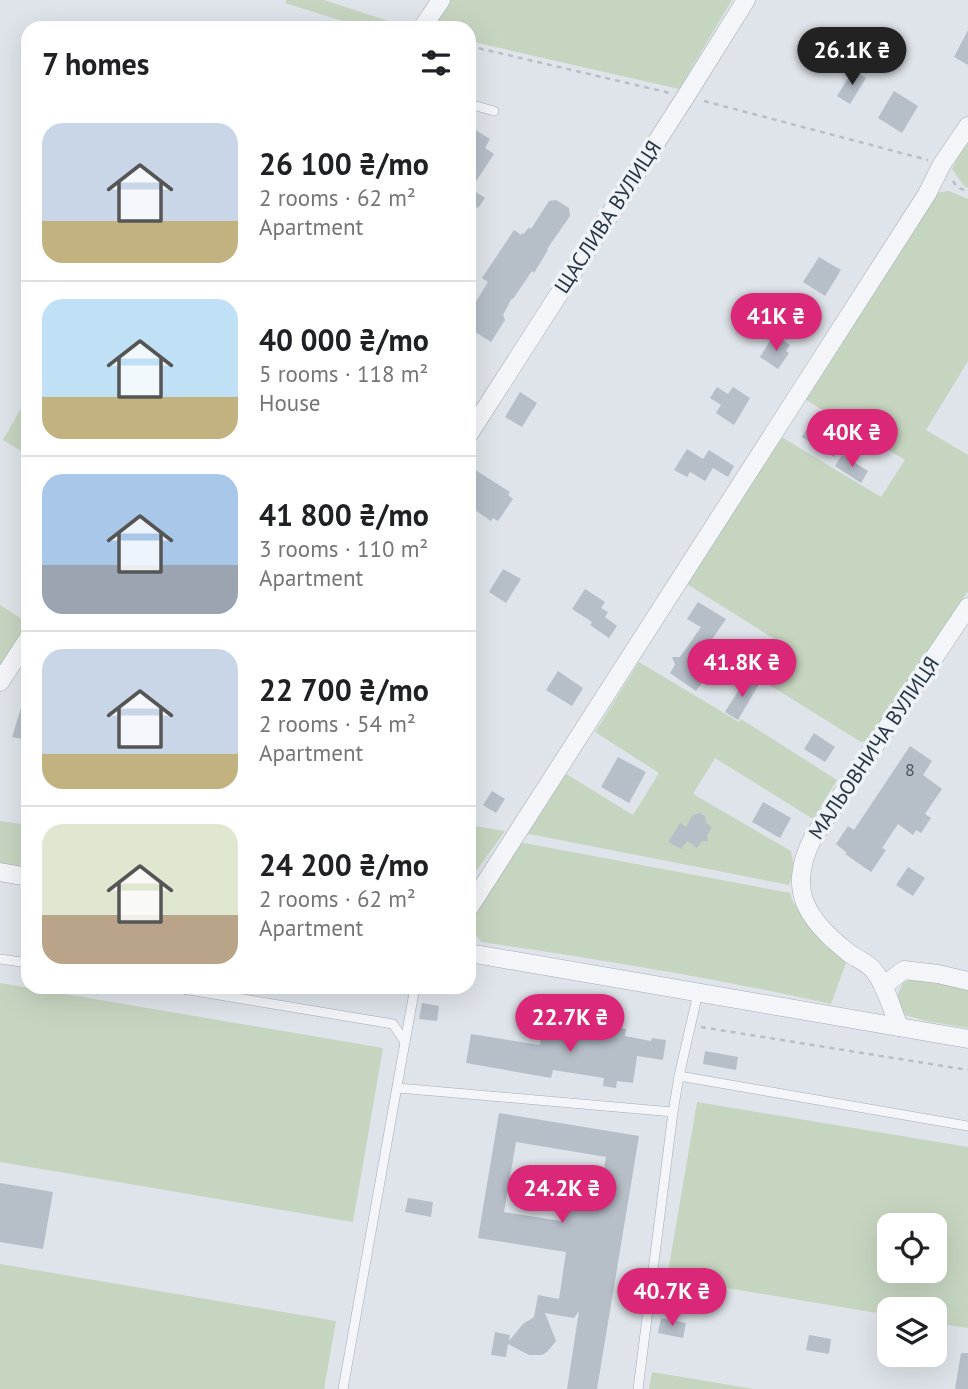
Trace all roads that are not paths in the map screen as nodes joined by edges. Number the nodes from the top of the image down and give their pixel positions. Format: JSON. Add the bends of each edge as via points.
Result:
{"nodes":[{"id":1,"x":441,"y":0,"type":"edge"},
{"id":2,"x":746,"y":0,"type":"edge"},
{"id":3,"x":427,"y":21,"type":"edge"},
{"id":4,"x":476,"y":106,"type":"edge"},
{"id":5,"x":494,"y":111,"type":"dead end"},
{"id":6,"x":968,"y":126,"type":"edge"},
{"id":7,"x":476,"y":423,"type":"edge"},
{"id":8,"x":968,"y":607,"type":"edge"},
{"id":9,"x":21,"y":650,"type":"edge"},
{"id":10,"x":0,"y":682,"type":"edge"},
{"id":11,"x":0,"y":872,"type":"edge"},
{"id":12,"x":21,"y":876,"type":"edge"},
{"id":13,"x":476,"y":897,"type":"edge"},
{"id":14,"x":476,"y":954,"type":"edge"},
{"id":15,"x":0,"y":959,"type":"edge"},
{"id":16,"x":21,"y":963,"type":"edge"},
{"id":17,"x":968,"y":981,"type":"edge"},
{"id":18,"x":883,"y":986,"type":"junction"},
{"id":19,"x":698,"y":993,"type":"junction"},
{"id":20,"x":213,"y":994,"type":"edge"},
{"id":21,"x":414,"y":994,"type":"edge"},
{"id":22,"x":899,"y":1027,"type":"junction"},
{"id":23,"x":968,"y":1040,"type":"edge"},
{"id":24,"x":405,"y":1042,"type":"junction"},
{"id":25,"x":679,"y":1076,"type":"junction"},
{"id":26,"x":398,"y":1087,"type":"junction"},
{"id":27,"x":673,"y":1112,"type":"junction"},
{"id":28,"x":968,"y":1125,"type":"edge"},
{"id":29,"x":343,"y":1389,"type":"edge"},
{"id":30,"x":638,"y":1389,"type":"edge"}],
"edges":[{"from":1,"to":3,"type":"street"},
{"from":2,"to":7,"type":"street","name":"ЩАСЛИВА ВУЛИЦЯ"},
{"from":4,"to":5,"type":"lane"},
{"from":6,"to":13,"type":"street"},
{"from":8,"to":18,"type":"street","name":"МАЛЬОВНИЧА ВУЛИЦЯ","via":[[814,836],[800,874],[808,911],[825,933],[874,969]]},
{"from":9,"to":10,"type":"street"},
{"from":11,"to":12,"type":"street"},
{"from":14,"to":19,"type":"street"},
{"from":15,"to":16,"type":"lane"},
{"from":17,"to":18,"type":"street","via":[[904,970]]},
{"from":18,"to":22,"type":"street","name":"МАЛЬОВНИЧА ВУЛИЦЯ"},
{"from":19,"to":22,"type":"street"},
{"from":19,"to":25,"type":"lane"},
{"from":20,"to":24,"type":"lane","via":[[393,1024]]},
{"from":21,"to":24,"type":"lane"},
{"from":22,"to":23,"type":"street"},
{"from":24,"to":26,"type":"lane"},
{"from":25,"to":27,"type":"lane"},
{"from":25,"to":28,"type":"lane"},
{"from":26,"to":27,"type":"lane"},
{"from":26,"to":29,"type":"lane"},
{"from":27,"to":30,"type":"lane"}]}
